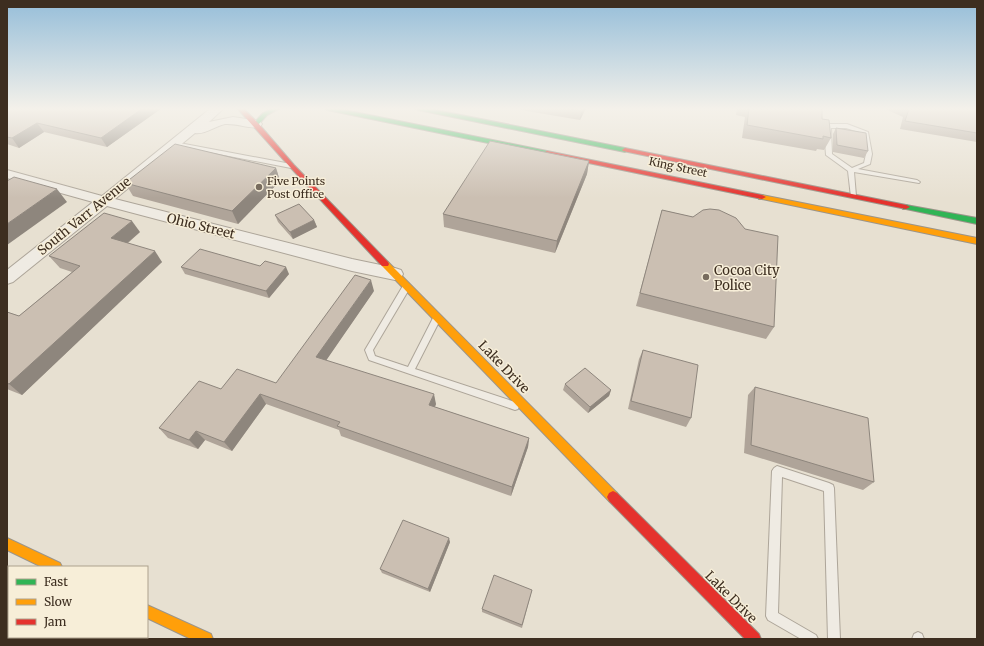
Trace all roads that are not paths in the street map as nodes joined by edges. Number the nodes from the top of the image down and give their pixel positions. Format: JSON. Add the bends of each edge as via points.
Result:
{"nodes":[{"id":1,"x":182,"y":138,"type":"edge"},
{"id":2,"x":184,"y":138,"type":"edge"},
{"id":3,"x":268,"y":138,"type":"edge"},
{"id":4,"x":476,"y":138,"type":"edge"},
{"id":5,"x":567,"y":138,"type":"edge"},
{"id":6,"x":828,"y":138,"type":"edge"},
{"id":7,"x":866,"y":138,"type":"edge"},
{"id":8,"x":177,"y":142,"type":"junction"},
{"id":9,"x":292,"y":166,"type":"junction"},
{"id":10,"x":851,"y":170,"type":"junction"},
{"id":11,"x":7,"y":174,"type":"edge"},
{"id":12,"x":917,"y":182,"type":"dead end"},
{"id":13,"x":853,"y":196,"type":"junction"},
{"id":14,"x":104,"y":201,"type":"junction"},
{"id":15,"x":859,"y":216,"type":"junction"},
{"id":16,"x":977,"y":221,"type":"edge"},
{"id":17,"x":977,"y":229,"type":"edge"},
{"id":18,"x":977,"y":241,"type":"edge"},
{"id":19,"x":395,"y":274,"type":"junction"},
{"id":20,"x":7,"y":278,"type":"edge"},
{"id":21,"x":407,"y":286,"type":"junction"},
{"id":22,"x":437,"y":317,"type":"junction"},
{"id":23,"x":410,"y":370,"type":"junction"},
{"id":24,"x":529,"y":411,"type":"junction"},
{"id":25,"x":7,"y":544,"type":"edge"},
{"id":26,"x":54,"y":566,"type":"edge"},
{"id":27,"x":148,"y":611,"type":"edge"},
{"id":28,"x":798,"y":635,"type":"edge"},
{"id":29,"x":206,"y":639,"type":"edge"},
{"id":30,"x":754,"y":639,"type":"edge"},
{"id":31,"x":812,"y":639,"type":"edge"},
{"id":32,"x":834,"y":639,"type":"edge"}],
"edges":[{"from":1,"to":8,"type":"street"},
{"from":2,"to":8,"type":"street"},
{"from":3,"to":9,"type":"main road","name":"Lake Drive"},
{"from":4,"to":15,"type":"main road","name":"King Street"},
{"from":5,"to":13,"type":"main road","name":"King Street"},
{"from":6,"to":10,"type":"lane","via":[[829,155]]},
{"from":7,"to":10,"type":"lane","via":[[869,154],[867,164]]},
{"from":8,"to":9,"type":"lane"},
{"from":8,"to":14,"type":"street","name":"South Varr Avenue"},
{"from":9,"to":19,"type":"main road","name":"Lake Drive"},
{"from":10,"to":12,"type":"lane"},
{"from":10,"to":13,"type":"lane"},
{"from":11,"to":14,"type":"street","name":"Ohio Street"},
{"from":13,"to":16,"type":"main road","name":"King Street"},
{"from":14,"to":19,"type":"street","name":"Ohio Street"},
{"from":14,"to":20,"type":"street","name":"South Varr Avenue"},
{"from":15,"to":17,"type":"main road","via":[[903,214]]},
{"from":15,"to":18,"type":"main road","name":"King Street"},
{"from":19,"to":21,"type":"main road","name":"Lake Drive"},
{"from":21,"to":22,"type":"main road","name":"Lake Drive"},
{"from":21,"to":23,"type":"lane","via":[[369,350],[372,358]]},
{"from":22,"to":23,"type":"lane"},
{"from":22,"to":24,"type":"main road","name":"Lake Drive"},
{"from":23,"to":24,"type":"lane"},
{"from":24,"to":30,"type":"main road","name":"Lake Drive"},
{"from":25,"to":26,"type":"main road"},
{"from":27,"to":29,"type":"main road"},
{"from":28,"to":31,"type":"lane"},
{"from":28,"to":32,"type":"lane","via":[[772,616],[777,472],[829,488]]}]}
